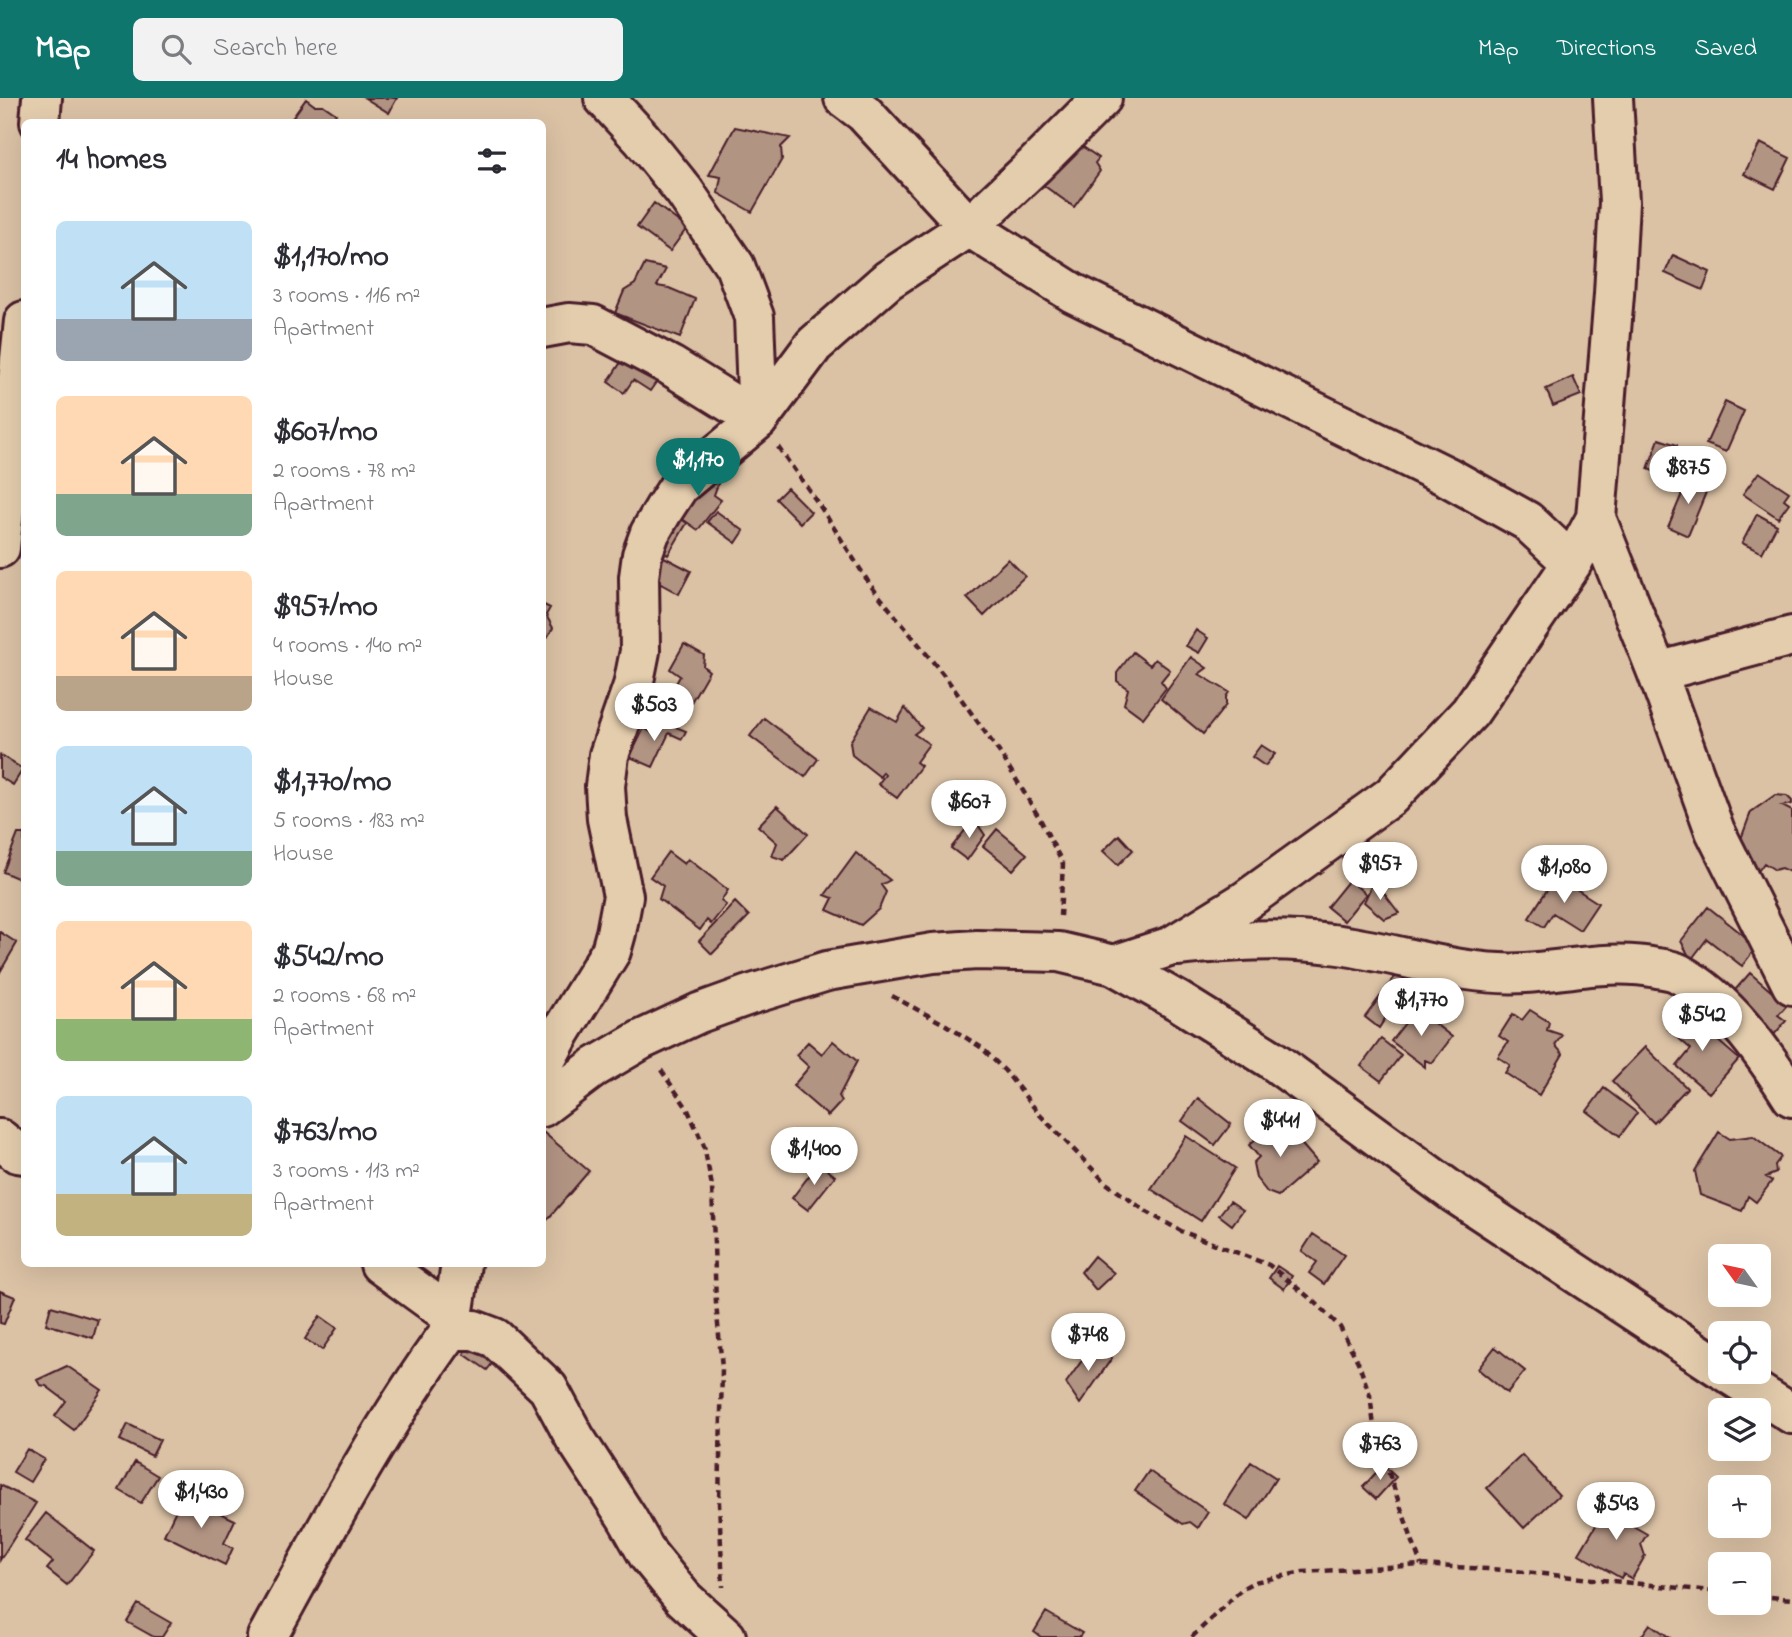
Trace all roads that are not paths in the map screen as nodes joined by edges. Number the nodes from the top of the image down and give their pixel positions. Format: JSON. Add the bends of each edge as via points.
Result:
{"nodes":[{"id":1,"x":42,"y":98,"type":"edge"},
{"id":2,"x":604,"y":98,"type":"edge"},
{"id":3,"x":844,"y":98,"type":"edge"},
{"id":4,"x":1102,"y":98,"type":"edge"},
{"id":5,"x":1613,"y":98,"type":"edge"},
{"id":6,"x":40,"y":119,"type":"edge"},
{"id":7,"x":969,"y":227,"type":"junction"},
{"id":8,"x":546,"y":327,"type":"edge"},
{"id":9,"x":21,"y":349,"type":"edge"},
{"id":10,"x":758,"y":420,"type":"junction"},
{"id":11,"x":1596,"y":518,"type":"junction"},
{"id":12,"x":0,"y":548,"type":"edge"},
{"id":13,"x":1572,"y":563,"type":"junction"},
{"id":14,"x":1792,"y":636,"type":"edge"},
{"id":15,"x":1657,"y":672,"type":"junction"},
{"id":16,"x":1172,"y":946,"type":"junction"},
{"id":17,"x":1114,"y":965,"type":"junction"},
{"id":18,"x":1792,"y":985,"type":"edge"},
{"id":19,"x":546,"y":1060,"type":"edge"},
{"id":20,"x":1792,"y":1097,"type":"edge"},
{"id":21,"x":546,"y":1104,"type":"edge"},
{"id":22,"x":0,"y":1139,"type":"edge"},
{"id":23,"x":21,"y":1153,"type":"edge"},
{"id":24,"x":384,"y":1267,"type":"edge"},
{"id":25,"x":457,"y":1267,"type":"edge"},
{"id":26,"x":452,"y":1324,"type":"junction"},
{"id":27,"x":1708,"y":1360,"type":"edge"},
{"id":28,"x":1745,"y":1384,"type":"edge"},
{"id":29,"x":1792,"y":1413,"type":"edge"},
{"id":30,"x":267,"y":1637,"type":"edge"},
{"id":31,"x":726,"y":1637,"type":"edge"}],
"edges":[{"from":1,"to":6,"type":"street"},
{"from":2,"to":10,"type":"street","via":[[684,191],[735,266],[754,317]]},
{"from":3,"to":7,"type":"street","via":[[864,113]]},
{"from":4,"to":7,"type":"street"},
{"from":5,"to":11,"type":"street","via":[[1619,202]]},
{"from":7,"to":10,"type":"street","via":[[888,280],[814,345]]},
{"from":7,"to":13,"type":"street","via":[[1073,293],[1448,477],[1527,522]]},
{"from":8,"to":10,"type":"street","via":[[593,325]]},
{"from":9,"to":12,"type":"street"},
{"from":10,"to":19,"type":"street","via":[[679,486],[642,555],[640,651],[609,755],[605,786],[622,896],[618,926],[611,951]]},
{"from":11,"to":13,"type":"street"},
{"from":11,"to":15,"type":"street"},
{"from":13,"to":16,"type":"street","via":[[1470,712],[1391,796],[1245,901]]},
{"from":14,"to":15,"type":"street"},
{"from":15,"to":18,"type":"street","via":[[1715,831]]},
{"from":16,"to":17,"type":"street"},
{"from":16,"to":20,"type":"street","via":[[1260,939],[1332,944],[1470,970],[1523,973],[1640,965],[1676,972],[1711,997],[1754,1040]]},
{"from":17,"to":21,"type":"street","via":[[1059,952],[977,950],[827,971],[699,1013],[641,1040]]},
{"from":17,"to":27,"type":"street","via":[[1270,1059],[1454,1193]]},
{"from":22,"to":23,"type":"street"},
{"from":24,"to":26,"type":"street"},
{"from":25,"to":26,"type":"street"},
{"from":26,"to":30,"type":"street","via":[[357,1475]]},
{"from":26,"to":31,"type":"street","via":[[495,1338],[548,1388],[648,1555],[683,1598]]},
{"from":28,"to":29,"type":"street"}]}
